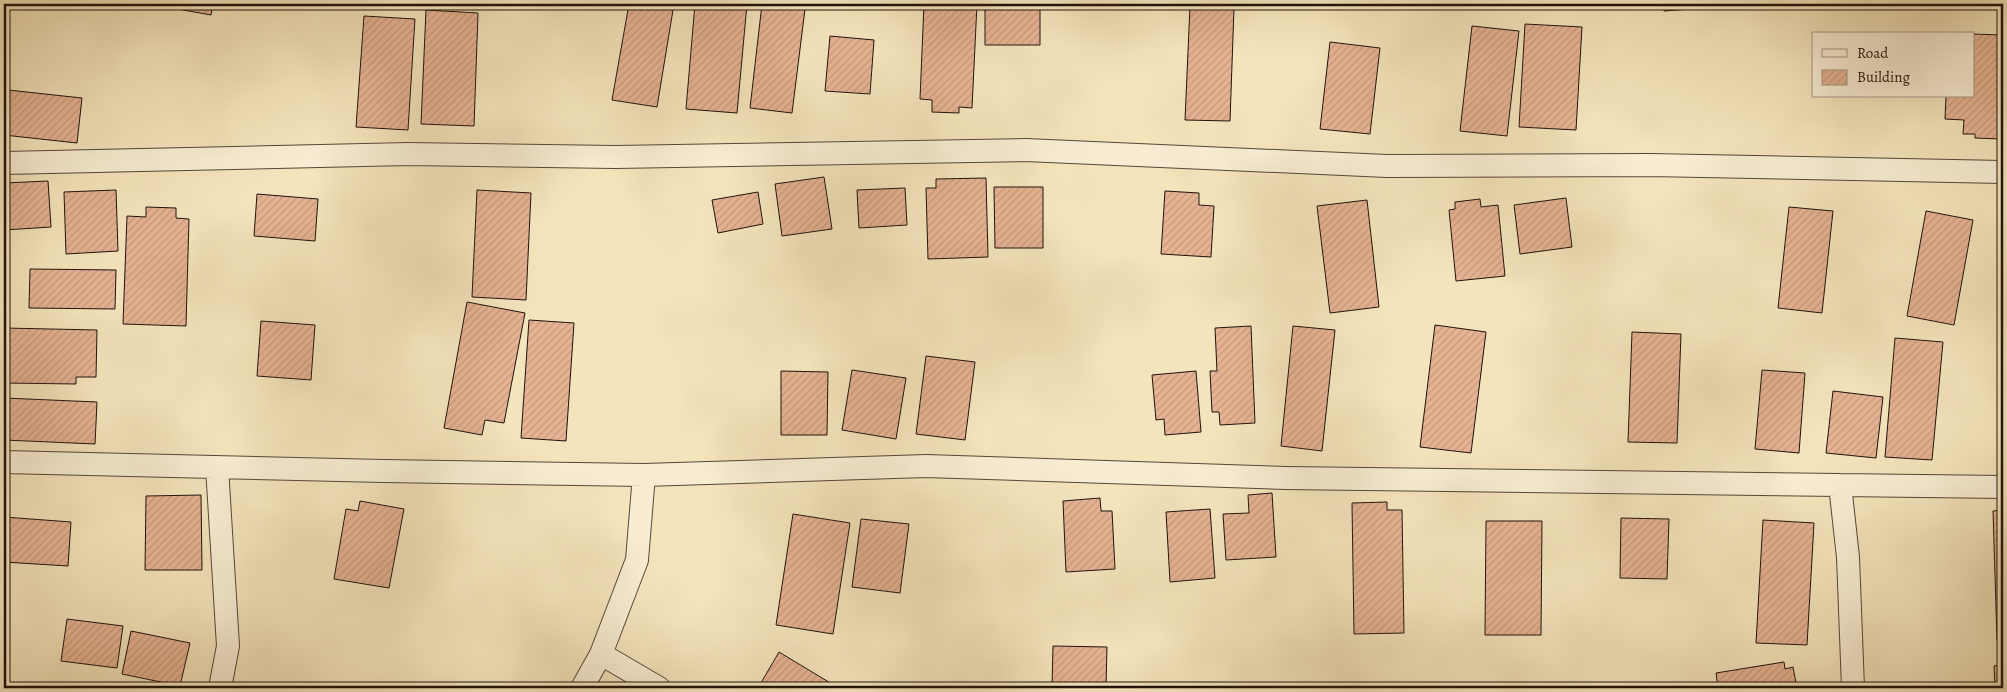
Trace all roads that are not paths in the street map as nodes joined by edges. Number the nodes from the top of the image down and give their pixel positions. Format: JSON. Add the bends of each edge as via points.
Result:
{"nodes":[{"id":1,"x":4,"y":163,"type":"edge"},
{"id":2,"x":2003,"y":172,"type":"edge"},
{"id":3,"x":4,"y":462,"type":"edge"},
{"id":4,"x":217,"y":467,"type":"junction"},
{"id":5,"x":644,"y":475,"type":"junction"},
{"id":6,"x":1840,"y":485,"type":"junction"},
{"id":7,"x":2003,"y":487,"type":"edge"},
{"id":8,"x":601,"y":654,"type":"junction"},
{"id":9,"x":220,"y":688,"type":"edge"},
{"id":10,"x":582,"y":688,"type":"edge"},
{"id":11,"x":659,"y":688,"type":"edge"},
{"id":12,"x":1853,"y":688,"type":"edge"}],
"edges":[{"from":1,"to":2,"type":"street","via":[[408,154],[616,157],[1026,150],[1387,166],[1650,165]]},
{"from":3,"to":4,"type":"street"},
{"from":4,"to":5,"type":"street"},
{"from":4,"to":9,"type":"street","via":[[228,646]]},
{"from":5,"to":6,"type":"street","via":[[926,466],[1286,478]]},
{"from":5,"to":8,"type":"street","via":[[637,560]]},
{"from":6,"to":7,"type":"street"},
{"from":6,"to":12,"type":"street","via":[[1848,557]]},
{"from":8,"to":10,"type":"street"},
{"from":8,"to":11,"type":"street"}]}
